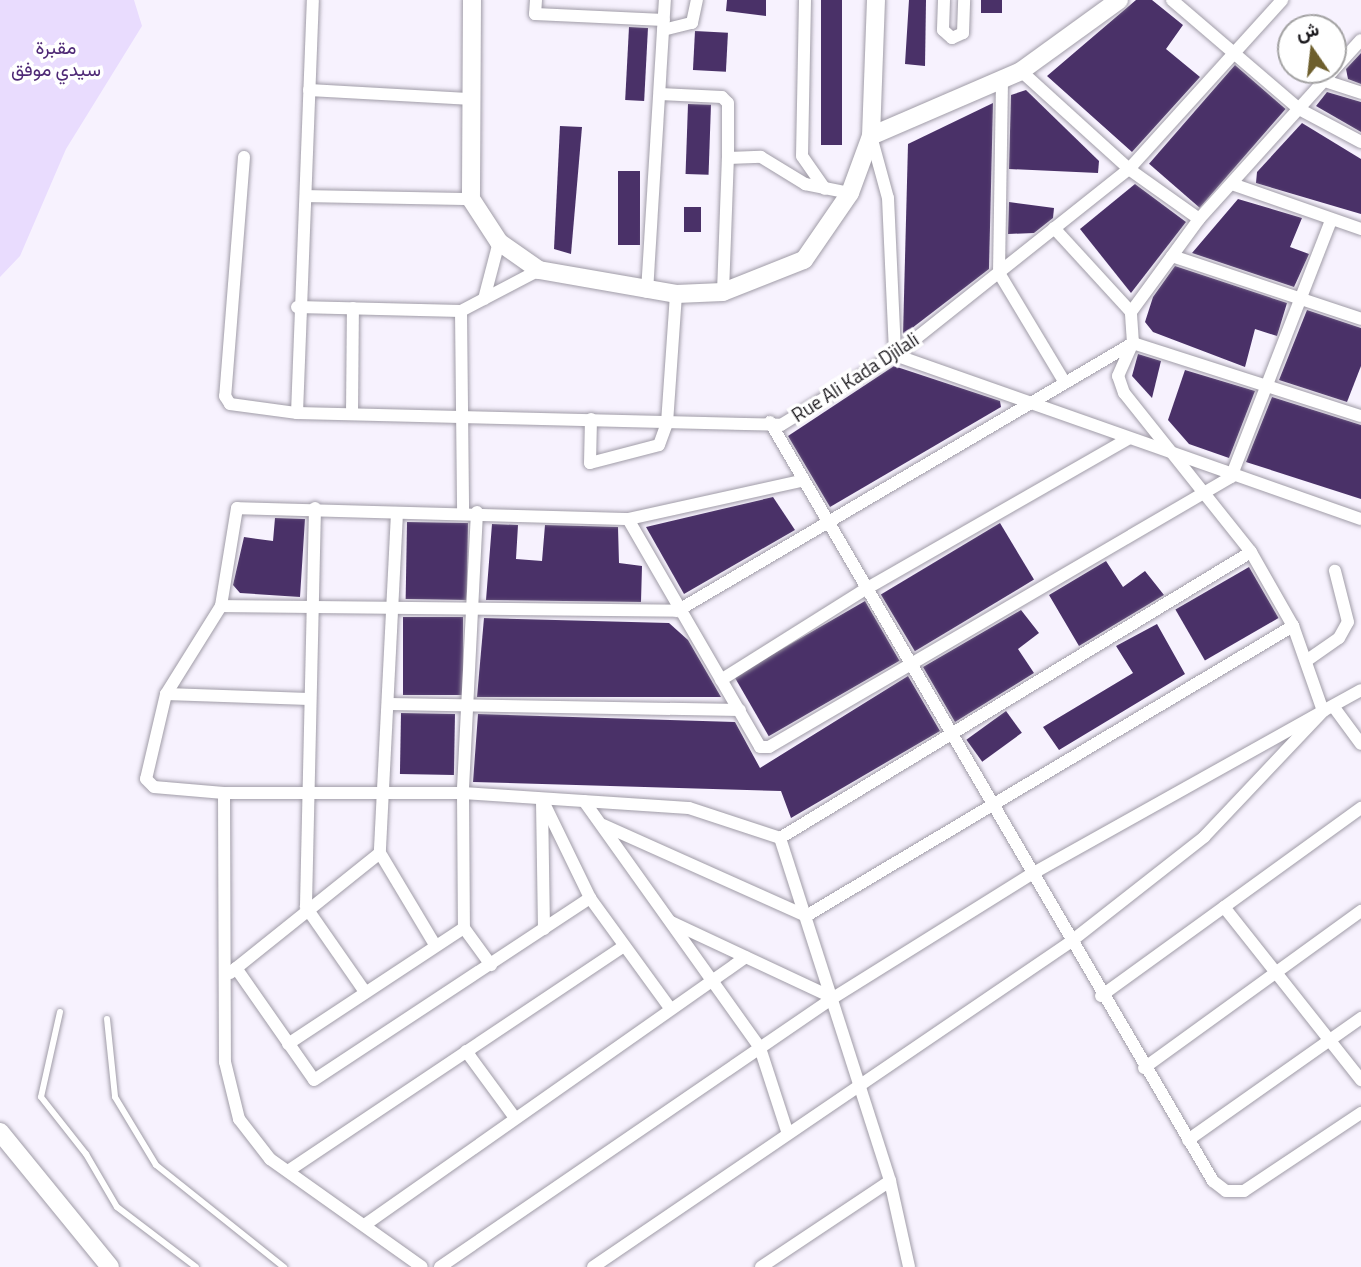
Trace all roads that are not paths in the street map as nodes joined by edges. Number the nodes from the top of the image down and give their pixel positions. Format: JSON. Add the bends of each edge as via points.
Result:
{"nodes":[{"id":1,"x":313,"y":0,"type":"edge"},
{"id":2,"x":472,"y":0,"type":"edge"},
{"id":3,"x":536,"y":0,"type":"edge"},
{"id":4,"x":665,"y":0,"type":"edge"},
{"id":5,"x":697,"y":0,"type":"edge"},
{"id":6,"x":805,"y":0,"type":"edge"},
{"id":7,"x":876,"y":0,"type":"edge"},
{"id":8,"x":944,"y":0,"type":"edge"},
{"id":9,"x":964,"y":0,"type":"edge"},
{"id":10,"x":1119,"y":0,"type":"edge"},
{"id":11,"x":1172,"y":0,"type":"edge"},
{"id":12,"x":1282,"y":0,"type":"edge"},
{"id":13,"x":663,"y":25,"type":"junction"},
{"id":14,"x":1361,"y":40,"type":"edge"},
{"id":15,"x":1235,"y":55,"type":"junction"},
{"id":16,"x":1347,"y":56,"type":"edge"},
{"id":17,"x":1021,"y":71,"type":"junction"},
{"id":18,"x":1002,"y":81,"type":"junction"},
{"id":19,"x":1322,"y":84,"type":"edge"},
{"id":20,"x":1334,"y":84,"type":"edge"},
{"id":21,"x":309,"y":90,"type":"junction"},
{"id":22,"x":1361,"y":93,"type":"edge"},
{"id":23,"x":660,"y":94,"type":"junction"},
{"id":24,"x":468,"y":99,"type":"junction"},
{"id":25,"x":1299,"y":109,"type":"junction"},
{"id":26,"x":871,"y":136,"type":"junction"},
{"id":27,"x":1361,"y":142,"type":"edge"},
{"id":28,"x":244,"y":157,"type":"dead end"},
{"id":29,"x":727,"y":159,"type":"junction"},
{"id":30,"x":1129,"y":169,"type":"junction"},
{"id":31,"x":1231,"y":184,"type":"junction"},
{"id":32,"x":828,"y":191,"type":"junction"},
{"id":33,"x":850,"y":193,"type":"junction"},
{"id":34,"x":308,"y":196,"type":"junction"},
{"id":35,"x":471,"y":199,"type":"junction"},
{"id":36,"x":1199,"y":219,"type":"junction"},
{"id":37,"x":1331,"y":221,"type":"junction"},
{"id":38,"x":1054,"y":228,"type":"junction"},
{"id":39,"x":1361,"y":229,"type":"edge"},
{"id":40,"x":499,"y":242,"type":"junction"},
{"id":41,"x":1172,"y":257,"type":"junction"},
{"id":42,"x":539,"y":270,"type":"junction"},
{"id":43,"x":999,"y":273,"type":"junction"},
{"id":44,"x":647,"y":292,"type":"junction"},
{"id":45,"x":723,"y":292,"type":"junction"},
{"id":46,"x":676,"y":294,"type":"junction"},
{"id":47,"x":484,"y":299,"type":"junction"},
{"id":48,"x":1299,"y":300,"type":"junction"},
{"id":49,"x":298,"y":307,"type":"junction"},
{"id":50,"x":354,"y":308,"type":"junction"},
{"id":51,"x":461,"y":311,"type":"junction"},
{"id":52,"x":1131,"y":312,"type":"junction"},
{"id":53,"x":1361,"y":319,"type":"edge"},
{"id":54,"x":1133,"y":343,"type":"junction"},
{"id":55,"x":895,"y":355,"type":"junction"},
{"id":56,"x":1065,"y":383,"type":"junction"},
{"id":57,"x":1267,"y":384,"type":"junction"},
{"id":58,"x":1030,"y":404,"type":"junction"},
{"id":59,"x":297,"y":413,"type":"junction"},
{"id":60,"x":352,"y":414,"type":"junction"},
{"id":61,"x":458,"y":414,"type":"junction"},
{"id":62,"x":1361,"y":416,"type":"edge"},
{"id":63,"x":591,"y":419,"type":"junction"},
{"id":64,"x":770,"y":422,"type":"junction"},
{"id":65,"x":667,"y":423,"type":"junction"},
{"id":66,"x":1129,"y":438,"type":"junction"},
{"id":67,"x":1176,"y":456,"type":"junction"},
{"id":68,"x":1231,"y":477,"type":"junction"},
{"id":69,"x":801,"y":481,"type":"junction"},
{"id":70,"x":1207,"y":490,"type":"junction"},
{"id":71,"x":314,"y":508,"type":"junction"},
{"id":72,"x":470,"y":512,"type":"junction"},
{"id":73,"x":397,"y":513,"type":"junction"},
{"id":74,"x":628,"y":519,"type":"junction"},
{"id":75,"x":1361,"y":519,"type":"edge"},
{"id":76,"x":824,"y":520,"type":"junction"},
{"id":77,"x":1251,"y":552,"type":"junction"},
{"id":78,"x":1335,"y":571,"type":"dead end"},
{"id":79,"x":863,"y":590,"type":"junction"},
{"id":80,"x":220,"y":606,"type":"junction"},
{"id":81,"x":308,"y":610,"type":"junction"},
{"id":82,"x":677,"y":611,"type":"junction"},
{"id":83,"x":390,"y":612,"type":"junction"},
{"id":84,"x":475,"y":612,"type":"junction"},
{"id":85,"x":1293,"y":626,"type":"junction"},
{"id":86,"x":1306,"y":661,"type":"junction"},
{"id":87,"x":909,"y":663,"type":"junction"},
{"id":88,"x":721,"y":680,"type":"junction"},
{"id":89,"x":1361,"y":690,"type":"edge"},
{"id":90,"x":166,"y":694,"type":"junction"},
{"id":91,"x":309,"y":699,"type":"junction"},
{"id":92,"x":390,"y":704,"type":"junction"},
{"id":93,"x":469,"y":708,"type":"junction"},
{"id":94,"x":1328,"y":708,"type":"junction"},
{"id":95,"x":740,"y":710,"type":"junction"},
{"id":96,"x":951,"y":735,"type":"junction"},
{"id":97,"x":1361,"y":744,"type":"edge"},
{"id":98,"x":306,"y":792,"type":"junction"},
{"id":99,"x":224,"y":793,"type":"junction"},
{"id":100,"x":463,"y":793,"type":"junction"},
{"id":101,"x":385,"y":796,"type":"junction"},
{"id":102,"x":542,"y":799,"type":"junction"},
{"id":103,"x":584,"y":801,"type":"junction"},
{"id":104,"x":992,"y":802,"type":"junction"},
{"id":105,"x":1361,"y":808,"type":"edge"},
{"id":106,"x":603,"y":825,"type":"junction"},
{"id":107,"x":780,"y":838,"type":"junction"},
{"id":108,"x":380,"y":853,"type":"junction"},
{"id":109,"x":1030,"y":875,"type":"junction"},
{"id":110,"x":590,"y":898,"type":"junction"},
{"id":111,"x":306,"y":907,"type":"junction"},
{"id":112,"x":1224,"y":907,"type":"junction"},
{"id":113,"x":1361,"y":911,"type":"edge"},
{"id":114,"x":806,"y":916,"type":"junction"},
{"id":115,"x":668,"y":921,"type":"junction"},
{"id":116,"x":464,"y":928,"type":"junction"},
{"id":117,"x":544,"y":929,"type":"junction"},
{"id":118,"x":1069,"y":943,"type":"junction"},
{"id":119,"x":435,"y":945,"type":"junction"},
{"id":120,"x":622,"y":947,"type":"junction"},
{"id":121,"x":746,"y":957,"type":"junction"},
{"id":122,"x":491,"y":965,"type":"junction"},
{"id":123,"x":232,"y":972,"type":"junction"},
{"id":124,"x":1274,"y":972,"type":"junction"},
{"id":125,"x":714,"y":980,"type":"junction"},
{"id":126,"x":365,"y":992,"type":"junction"},
{"id":127,"x":1101,"y":996,"type":"junction"},
{"id":128,"x":833,"y":998,"type":"junction"},
{"id":129,"x":670,"y":1008,"type":"junction"},
{"id":130,"x":60,"y":1012,"type":"dead end"},
{"id":131,"x":1361,"y":1018,"type":"edge"},
{"id":132,"x":107,"y":1019,"type":"dead end"},
{"id":133,"x":1327,"y":1042,"type":"junction"},
{"id":134,"x":288,"y":1044,"type":"junction"},
{"id":135,"x":760,"y":1048,"type":"junction"},
{"id":136,"x":466,"y":1051,"type":"junction"},
{"id":137,"x":1144,"y":1068,"type":"junction"},
{"id":138,"x":1361,"y":1080,"type":"edge"},
{"id":139,"x":859,"y":1089,"type":"junction"},
{"id":140,"x":1361,"y":1113,"type":"edge"},
{"id":141,"x":515,"y":1118,"type":"junction"},
{"id":142,"x":787,"y":1131,"type":"junction"},
{"id":143,"x":0,"y":1132,"type":"edge"},
{"id":144,"x":1188,"y":1140,"type":"junction"},
{"id":145,"x":288,"y":1171,"type":"junction"},
{"id":146,"x":890,"y":1181,"type":"junction"},
{"id":147,"x":366,"y":1224,"type":"junction"},
{"id":148,"x":110,"y":1267,"type":"edge"},
{"id":149,"x":196,"y":1267,"type":"edge"},
{"id":150,"x":284,"y":1267,"type":"edge"},
{"id":151,"x":422,"y":1267,"type":"edge"},
{"id":152,"x":440,"y":1267,"type":"edge"},
{"id":153,"x":593,"y":1267,"type":"edge"},
{"id":154,"x":761,"y":1267,"type":"edge"},
{"id":155,"x":909,"y":1267,"type":"edge"}],
"edges":[{"from":1,"to":21,"type":"street"},
{"from":2,"to":24,"type":"street"},
{"from":3,"to":13,"type":"street","via":[[535,14]]},
{"from":4,"to":13,"type":"street"},
{"from":5,"to":13,"type":"street","via":[[692,23]]},
{"from":6,"to":32,"type":"street","via":[[802,156]]},
{"from":7,"to":26,"type":"street"},
{"from":8,"to":9,"type":"street","via":[[943,30],[952,38],[963,33]]},
{"from":10,"to":17,"type":"street"},
{"from":11,"to":15,"type":"street"},
{"from":12,"to":15,"type":"street","name":"Rue Ali Kada Djilali"},
{"from":13,"to":23,"type":"street"},
{"from":14,"to":16,"type":"street"},
{"from":15,"to":25,"type":"street"},
{"from":15,"to":30,"type":"street","name":"Rue Ali Kada Djilali"},
{"from":17,"to":18,"type":"street"},
{"from":17,"to":30,"type":"street"},
{"from":18,"to":26,"type":"street"},
{"from":18,"to":43,"type":"street"},
{"from":19,"to":25,"type":"street"},
{"from":20,"to":22,"type":"street"},
{"from":21,"to":24,"type":"street"},
{"from":21,"to":34,"type":"street"},
{"from":23,"to":29,"type":"street","via":[[722,97]]},
{"from":23,"to":44,"type":"street"},
{"from":24,"to":35,"type":"street"},
{"from":25,"to":27,"type":"street"},
{"from":25,"to":31,"type":"street"},
{"from":26,"to":33,"type":"street"},
{"from":26,"to":55,"type":"street","via":[[888,198]]},
{"from":28,"to":59,"type":"street","name":"Rue Ali Kada Djilali","via":[[225,396],[240,408]]},
{"from":29,"to":32,"type":"street","via":[[761,157]]},
{"from":29,"to":45,"type":"street"},
{"from":30,"to":36,"type":"street"},
{"from":30,"to":38,"type":"street","name":"Rue Ali Kada Djilali"},
{"from":31,"to":36,"type":"street"},
{"from":31,"to":37,"type":"street"},
{"from":32,"to":33,"type":"street"},
{"from":33,"to":45,"type":"street","via":[[804,260]]},
{"from":34,"to":35,"type":"street"},
{"from":34,"to":49,"type":"street"},
{"from":35,"to":40,"type":"street"},
{"from":36,"to":41,"type":"street"},
{"from":37,"to":39,"type":"street"},
{"from":37,"to":48,"type":"street"},
{"from":38,"to":43,"type":"street","name":"Rue Ali Kada Djilali"},
{"from":38,"to":52,"type":"street"},
{"from":40,"to":42,"type":"street"},
{"from":40,"to":47,"type":"street"},
{"from":41,"to":48,"type":"street"},
{"from":41,"to":52,"type":"street"},
{"from":42,"to":44,"type":"street"},
{"from":42,"to":47,"type":"street"},
{"from":43,"to":55,"type":"street","name":"Rue Ali Kada Djilali"},
{"from":43,"to":56,"type":"street"},
{"from":44,"to":46,"type":"street"},
{"from":45,"to":46,"type":"street"},
{"from":46,"to":65,"type":"street"},
{"from":47,"to":51,"type":"street"},
{"from":48,"to":53,"type":"street"},
{"from":48,"to":57,"type":"street"},
{"from":49,"to":50,"type":"street"},
{"from":49,"to":59,"type":"street"},
{"from":50,"to":51,"type":"street"},
{"from":50,"to":60,"type":"street"},
{"from":51,"to":61,"type":"street"},
{"from":52,"to":54,"type":"street"},
{"from":54,"to":56,"type":"street"},
{"from":54,"to":57,"type":"street"},
{"from":54,"to":67,"type":"street","via":[[1119,385]]},
{"from":55,"to":58,"type":"street"},
{"from":55,"to":64,"type":"street","name":"Rue Ali Kada Djilali","via":[[781,425]]},
{"from":56,"to":58,"type":"street"},
{"from":57,"to":62,"type":"street"},
{"from":57,"to":68,"type":"street"},
{"from":58,"to":66,"type":"street"},
{"from":58,"to":76,"type":"street"},
{"from":59,"to":60,"type":"street","name":"Rue Ali Kada Djilali"},
{"from":60,"to":61,"type":"street","name":"Rue Ali Kada Djilali"},
{"from":61,"to":63,"type":"street","name":"Rue Ali Kada Djilali"},
{"from":61,"to":72,"type":"street"},
{"from":63,"to":65,"type":"street","name":"Rue Ali Kada Djilali"},
{"from":63,"to":65,"type":"street","via":[[586,454],[600,464],[659,444]]},
{"from":64,"to":65,"type":"street","name":"Rue Ali Kada Djilali"},
{"from":64,"to":69,"type":"street"},
{"from":66,"to":67,"type":"street"},
{"from":66,"to":79,"type":"street"},
{"from":67,"to":68,"type":"street"},
{"from":67,"to":70,"type":"street"},
{"from":68,"to":70,"type":"street"},
{"from":68,"to":75,"type":"street"},
{"from":69,"to":74,"type":"street"},
{"from":69,"to":76,"type":"street"},
{"from":70,"to":77,"type":"street"},
{"from":70,"to":87,"type":"street"},
{"from":71,"to":73,"type":"street"},
{"from":71,"to":80,"type":"street","via":[[237,508]]},
{"from":71,"to":81,"type":"street"},
{"from":72,"to":73,"type":"street"},
{"from":72,"to":74,"type":"street"},
{"from":72,"to":84,"type":"street"},
{"from":73,"to":83,"type":"street"},
{"from":74,"to":82,"type":"street"},
{"from":76,"to":79,"type":"street"},
{"from":76,"to":82,"type":"street"},
{"from":77,"to":85,"type":"street"},
{"from":77,"to":96,"type":"street"},
{"from":78,"to":86,"type":"street","via":[[1348,622],[1339,638]]},
{"from":79,"to":87,"type":"street"},
{"from":79,"to":88,"type":"street"},
{"from":80,"to":81,"type":"street"},
{"from":80,"to":90,"type":"street"},
{"from":81,"to":83,"type":"street"},
{"from":81,"to":91,"type":"street"},
{"from":82,"to":84,"type":"street"},
{"from":82,"to":88,"type":"street"},
{"from":83,"to":84,"type":"street"},
{"from":83,"to":92,"type":"street"},
{"from":84,"to":93,"type":"street"},
{"from":85,"to":86,"type":"street"},
{"from":85,"to":104,"type":"street"},
{"from":86,"to":94,"type":"street"},
{"from":87,"to":95,"type":"street","via":[[769,747],[760,747]]},
{"from":87,"to":96,"type":"street"},
{"from":88,"to":95,"type":"street"},
{"from":89,"to":94,"type":"street"},
{"from":90,"to":91,"type":"street"},
{"from":90,"to":99,"type":"street","via":[[146,779],[154,787]]},
{"from":91,"to":98,"type":"street"},
{"from":92,"to":93,"type":"street"},
{"from":92,"to":101,"type":"street"},
{"from":93,"to":95,"type":"street"},
{"from":93,"to":100,"type":"street"},
{"from":94,"to":97,"type":"street"},
{"from":94,"to":109,"type":"street"},
{"from":94,"to":118,"type":"street","via":[[1204,837]]},
{"from":96,"to":104,"type":"street"},
{"from":96,"to":107,"type":"street"},
{"from":98,"to":99,"type":"street"},
{"from":98,"to":101,"type":"street"},
{"from":98,"to":111,"type":"street"},
{"from":99,"to":123,"type":"street"},
{"from":100,"to":101,"type":"street"},
{"from":100,"to":102,"type":"street"},
{"from":100,"to":116,"type":"street"},
{"from":101,"to":108,"type":"street"},
{"from":102,"to":103,"type":"street"},
{"from":102,"to":110,"type":"street"},
{"from":102,"to":117,"type":"street"},
{"from":103,"to":106,"type":"street"},
{"from":103,"to":107,"type":"street","via":[[689,808]]},
{"from":104,"to":109,"type":"street"},
{"from":104,"to":114,"type":"street"},
{"from":105,"to":112,"type":"street"},
{"from":106,"to":114,"type":"street"},
{"from":106,"to":115,"type":"street"},
{"from":107,"to":114,"type":"street"},
{"from":108,"to":111,"type":"street"},
{"from":108,"to":119,"type":"street"},
{"from":109,"to":118,"type":"street"},
{"from":109,"to":128,"type":"street"},
{"from":110,"to":117,"type":"street"},
{"from":110,"to":120,"type":"street"},
{"from":111,"to":123,"type":"street"},
{"from":111,"to":126,"type":"street"},
{"from":112,"to":124,"type":"street"},
{"from":112,"to":127,"type":"street"},
{"from":113,"to":124,"type":"street"},
{"from":114,"to":128,"type":"street"},
{"from":115,"to":121,"type":"street"},
{"from":115,"to":125,"type":"street"},
{"from":116,"to":119,"type":"street"},
{"from":116,"to":122,"type":"street"},
{"from":117,"to":122,"type":"street"},
{"from":118,"to":127,"type":"street"},
{"from":118,"to":139,"type":"street"},
{"from":119,"to":126,"type":"street"},
{"from":120,"to":129,"type":"street"},
{"from":120,"to":136,"type":"street"},
{"from":121,"to":125,"type":"street"},
{"from":121,"to":128,"type":"street"},
{"from":122,"to":134,"type":"street","via":[[314,1080]]},
{"from":123,"to":134,"type":"street"},
{"from":123,"to":145,"type":"street","via":[[225,1062],[232,1097],[247,1129]]},
{"from":124,"to":133,"type":"street"},
{"from":124,"to":137,"type":"street"},
{"from":125,"to":129,"type":"street"},
{"from":125,"to":135,"type":"street"},
{"from":126,"to":134,"type":"street"},
{"from":127,"to":137,"type":"street"},
{"from":128,"to":135,"type":"street"},
{"from":128,"to":139,"type":"street"},
{"from":129,"to":141,"type":"street"},
{"from":130,"to":149,"type":"lane","via":[[41,1097],[86,1154],[117,1207]]},
{"from":131,"to":133,"type":"street"},
{"from":132,"to":150,"type":"lane","via":[[116,1097],[156,1165]]},
{"from":133,"to":138,"type":"street"},
{"from":133,"to":144,"type":"street"},
{"from":135,"to":142,"type":"street"},
{"from":135,"to":152,"type":"street"},
{"from":136,"to":141,"type":"street"},
{"from":136,"to":145,"type":"street"},
{"from":137,"to":144,"type":"street"},
{"from":139,"to":142,"type":"street"},
{"from":139,"to":146,"type":"street"},
{"from":140,"to":144,"type":"street","via":[[1244,1191],[1226,1191],[1213,1181]]},
{"from":141,"to":147,"type":"street"},
{"from":142,"to":153,"type":"street"},
{"from":143,"to":148,"type":"street"},
{"from":145,"to":147,"type":"street"},
{"from":146,"to":154,"type":"street"},
{"from":146,"to":155,"type":"street"},
{"from":147,"to":151,"type":"street"}]}
